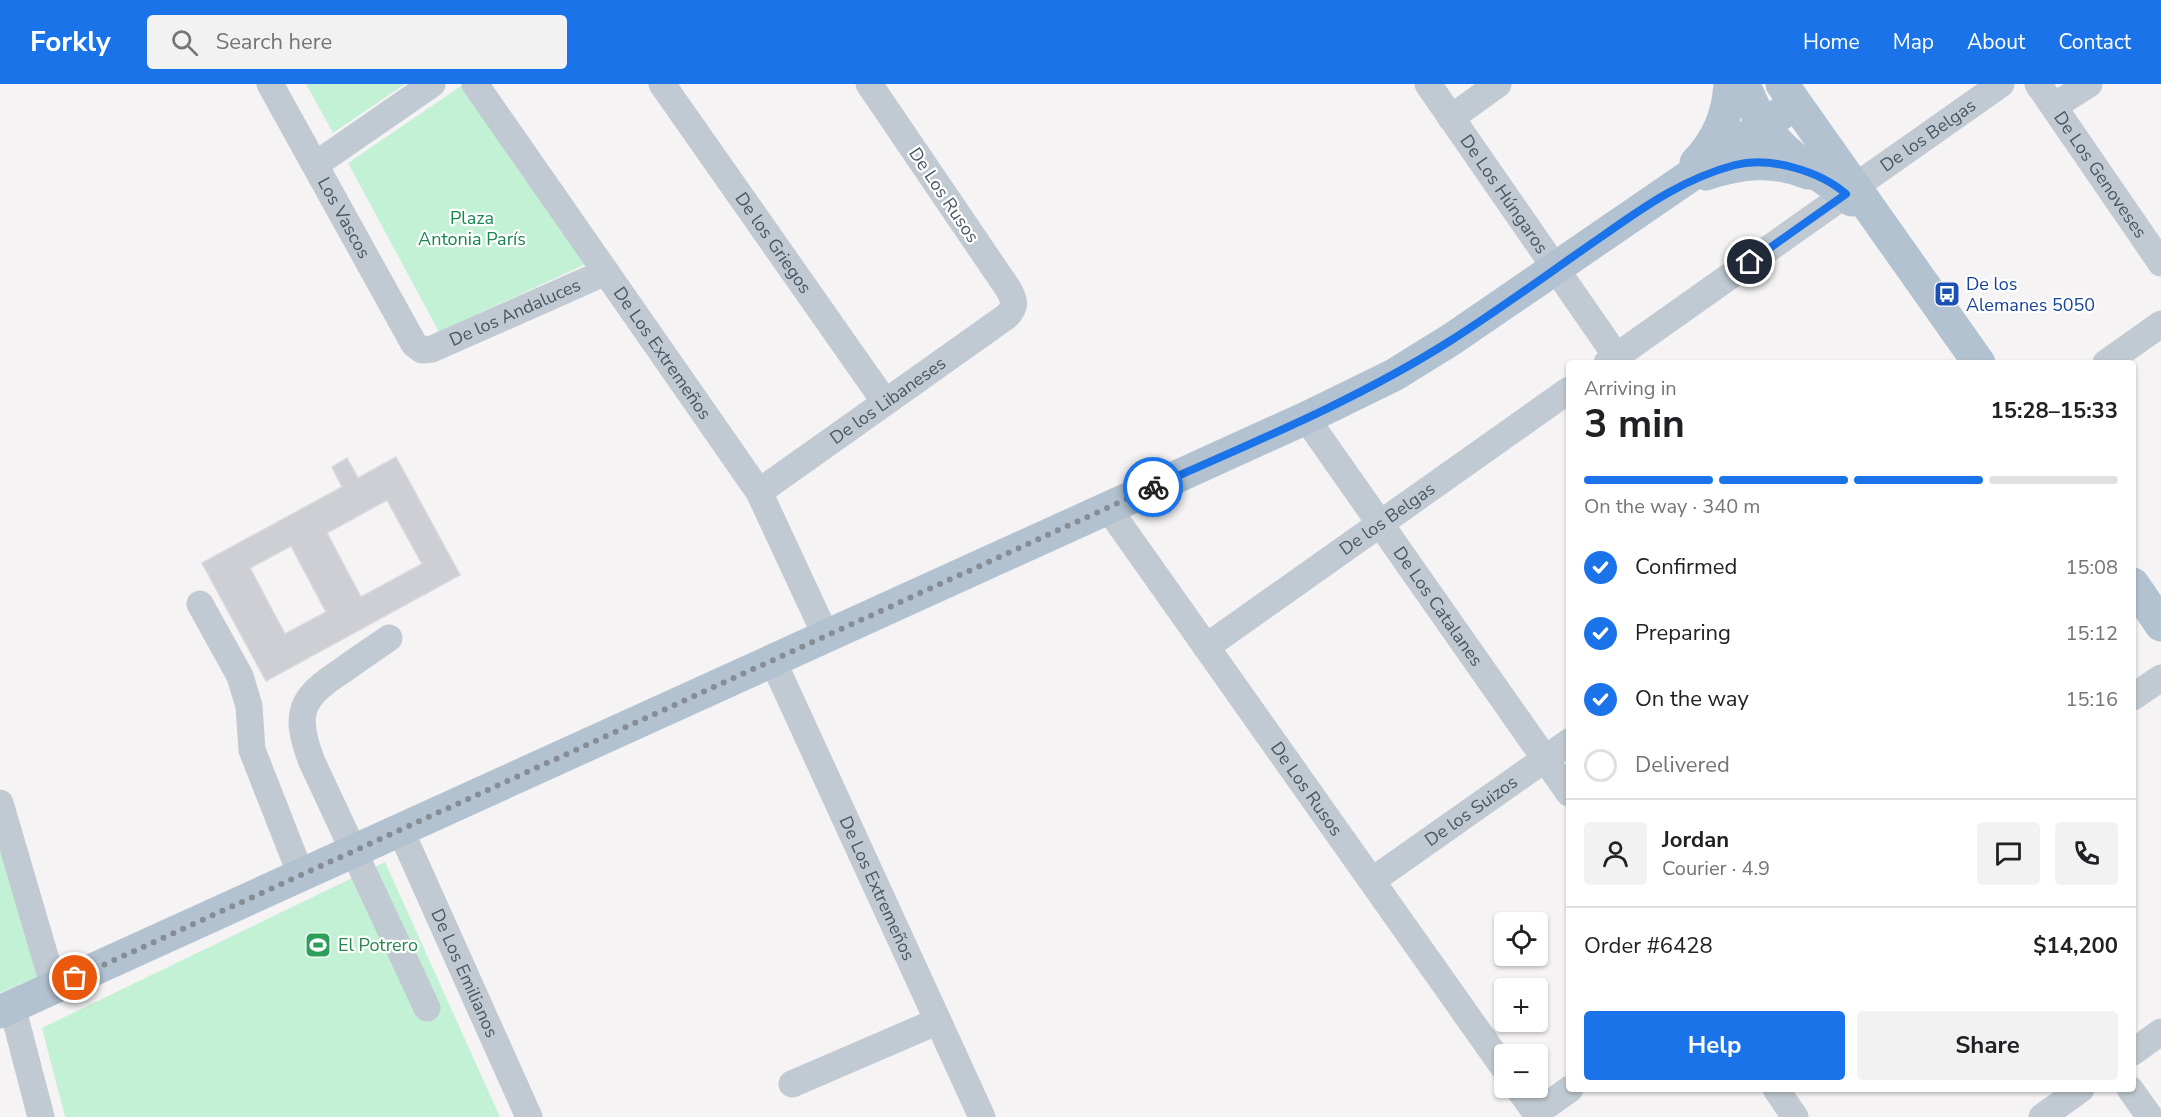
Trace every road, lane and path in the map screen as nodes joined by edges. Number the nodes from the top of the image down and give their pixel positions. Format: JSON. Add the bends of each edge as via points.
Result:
{"nodes":[{"id":1,"x":270,"y":84,"type":"edge"},
{"id":2,"x":432,"y":84,"type":"edge"},
{"id":3,"x":662,"y":84,"type":"edge"},
{"id":4,"x":868,"y":84,"type":"edge"},
{"id":5,"x":1428,"y":84,"type":"edge"},
{"id":6,"x":1498,"y":84,"type":"edge"},
{"id":7,"x":1730,"y":84,"type":"edge"},
{"id":8,"x":1744,"y":84,"type":"edge"},
{"id":9,"x":2001,"y":84,"type":"edge"},
{"id":10,"x":2038,"y":84,"type":"edge"},
{"id":11,"x":2089,"y":84,"type":"edge"},
{"id":12,"x":481,"y":86,"type":"edge"},
{"id":13,"x":1788,"y":94,"type":"edge"},
{"id":14,"x":2054,"y":106,"type":"junction"},
{"id":15,"x":1450,"y":118,"type":"junction"},
{"id":16,"x":1764,"y":124,"type":"junction"},
{"id":17,"x":315,"y":165,"type":"junction"},
{"id":18,"x":1846,"y":189,"type":"junction"},
{"id":19,"x":1659,"y":197,"type":"junction"},
{"id":20,"x":2161,"y":263,"type":"edge"},
{"id":21,"x":1555,"y":268,"type":"junction"},
{"id":22,"x":606,"y":272,"type":"junction"},
{"id":23,"x":1014,"y":307,"type":"joint"},
{"id":24,"x":2161,"y":324,"type":"edge"},
{"id":25,"x":422,"y":350,"type":"joint"},
{"id":26,"x":1614,"y":360,"type":"edge"},
{"id":27,"x":1616,"y":360,"type":"edge"},
{"id":28,"x":1977,"y":360,"type":"edge"},
{"id":29,"x":2110,"y":360,"type":"edge"},
{"id":30,"x":1566,"y":392,"type":"edge"},
{"id":31,"x":885,"y":402,"type":"junction"},
{"id":32,"x":1306,"y":418,"type":"junction"},
{"id":33,"x":759,"y":492,"type":"junction"},
{"id":34,"x":1108,"y":508,"type":"junction"},
{"id":35,"x":1380,"y":523,"type":"junction"},
{"id":36,"x":2136,"y":588,"type":"edge"},
{"id":37,"x":200,"y":604,"type":"dead end"},
{"id":38,"x":2161,"y":625,"type":"edge"},
{"id":39,"x":826,"y":636,"type":"junction"},
{"id":40,"x":388,"y":638,"type":"dead end"},
{"id":41,"x":1206,"y":647,"type":"junction"},
{"id":42,"x":773,"y":661,"type":"junction"},
{"id":43,"x":2161,"y":678,"type":"edge"},
{"id":44,"x":2136,"y":696,"type":"edge"},
{"id":45,"x":1566,"y":744,"type":"edge"},
{"id":46,"x":1545,"y":759,"type":"junction"},
{"id":47,"x":1566,"y":789,"type":"edge"},
{"id":48,"x":0,"y":803,"type":"edge"},
{"id":49,"x":400,"y":829,"type":"junction"},
{"id":50,"x":6,"y":844,"type":"edge"},
{"id":51,"x":355,"y":850,"type":"junction"},
{"id":52,"x":301,"y":875,"type":"junction"},
{"id":53,"x":1373,"y":880,"type":"junction"},
{"id":54,"x":54,"y":987,"type":"junction"},
{"id":55,"x":427,"y":1008,"type":"dead end"},
{"id":56,"x":6,"y":1009,"type":"edge"},
{"id":57,"x":938,"y":1021,"type":"junction"},
{"id":58,"x":2161,"y":1032,"type":"edge"},
{"id":59,"x":2136,"y":1050,"type":"edge"},
{"id":60,"x":1494,"y":1054,"type":"edge"},
{"id":61,"x":792,"y":1084,"type":"dead end"},
{"id":62,"x":1566,"y":1092,"type":"edge"},
{"id":63,"x":1778,"y":1092,"type":"edge"},
{"id":64,"x":2077,"y":1092,"type":"edge"},
{"id":65,"x":2132,"y":1092,"type":"edge"},
{"id":66,"x":1525,"y":1098,"type":"edge"},
{"id":67,"x":1538,"y":1115,"type":"edge"},
{"id":68,"x":41,"y":1117,"type":"edge"},
{"id":69,"x":529,"y":1117,"type":"edge"},
{"id":70,"x":982,"y":1117,"type":"edge"},
{"id":71,"x":1795,"y":1117,"type":"edge"},
{"id":72,"x":2042,"y":1117,"type":"edge"},
{"id":73,"x":2150,"y":1117,"type":"edge"}],
"edges":[{"from":1,"to":17,"type":"street","name":"Los Vascos"},
{"from":2,"to":17,"type":"street"},
{"from":3,"to":31,"type":"street","name":"De los Griegos"},
{"from":4,"to":23,"type":"street","name":"De Los Rusos","via":[[1009,290]]},
{"from":5,"to":15,"type":"street","name":"De Los Húngaros"},
{"from":6,"to":15,"type":"street"},
{"from":7,"to":19,"type":"main road","via":[[1725,115],[1712,145]]},
{"from":8,"to":16,"type":"main road"},
{"from":9,"to":18,"type":"street","name":"De los Belgas"},
{"from":10,"to":14,"type":"street","name":"De Los Genoveses"},
{"from":11,"to":14,"type":"street"},
{"from":12,"to":22,"type":"street","name":"De Los Extremeños"},
{"from":13,"to":16,"type":"main road"},
{"from":13,"to":18,"type":"main road"},
{"from":14,"to":20,"type":"street","name":"De Los Genoveses"},
{"from":15,"to":21,"type":"street","name":"De Los Húngaros"},
{"from":16,"to":18,"type":"main road","via":[[1791,155]]},
{"from":16,"to":19,"type":"main road"},
{"from":17,"to":25,"type":"street","name":"Los Vascos","via":[[414,344]]},
{"from":18,"to":19,"type":"main road","via":[[1788,166],[1759,162],[1720,169]]},
{"from":18,"to":27,"type":"street","name":"De los Belgas"},
{"from":18,"to":28,"type":"main road","via":[[1895,245]]},
{"from":19,"to":21,"type":"main road"},
{"from":21,"to":26,"type":"street","name":"De Los Húngaros"},
{"from":21,"to":32,"type":"main road","via":[[1394,375]]},
{"from":22,"to":25,"type":"street","name":"De los Andaluces","via":[[432,350]]},
{"from":22,"to":33,"type":"street","name":"De Los Extremeños"},
{"from":23,"to":31,"type":"street","name":"De los Libaneses","via":[[1007,316]]},
{"from":24,"to":29,"type":"street"},
{"from":30,"to":35,"type":"street","name":"De los Belgas"},
{"from":31,"to":33,"type":"street","name":"De los Libaneses"},
{"from":32,"to":34,"type":"main road"},
{"from":32,"to":35,"type":"street","name":"De Los Catalanes"},
{"from":33,"to":39,"type":"street","name":"De Los Extremeños"},
{"from":34,"to":39,"type":"main road"},
{"from":34,"to":41,"type":"street","name":"De Los Rusos"},
{"from":35,"to":41,"type":"street","name":"De los Belgas"},
{"from":35,"to":46,"type":"street","name":"De Los Catalanes"},
{"from":36,"to":38,"type":"main road"},
{"from":37,"to":52,"type":"street","via":[[240,676],[249,706],[252,750]]},
{"from":39,"to":42,"type":"main road"},
{"from":40,"to":51,"type":"street","via":[[320,685],[309,696],[304,711],[306,746]]},
{"from":41,"to":53,"type":"street","name":"De Los Rusos"},
{"from":42,"to":49,"type":"main road"},
{"from":42,"to":57,"type":"street","name":"De Los Extremeños"},
{"from":43,"to":44,"type":"street"},
{"from":45,"to":46,"type":"street","name":"De los Suizos"},
{"from":46,"to":47,"type":"street","name":"De Los Catalanes"},
{"from":46,"to":53,"type":"street","name":"De los Suizos"},
{"from":48,"to":50,"type":"street"},
{"from":49,"to":51,"type":"main road"},
{"from":49,"to":69,"type":"street","name":"De Los Emilianos"},
{"from":50,"to":54,"type":"street"},
{"from":51,"to":52,"type":"main road"},
{"from":51,"to":55,"type":"street"},
{"from":52,"to":54,"type":"main road"},
{"from":53,"to":60,"type":"street","name":"De Los Rusos"},
{"from":54,"to":56,"type":"main road"},
{"from":56,"to":68,"type":"street"},
{"from":57,"to":61,"type":"street"},
{"from":57,"to":70,"type":"street","name":"De Los Extremeños"},
{"from":58,"to":59,"type":"street"},
{"from":62,"to":67,"type":"street"},
{"from":63,"to":71,"type":"street"},
{"from":64,"to":72,"type":"street"},
{"from":65,"to":73,"type":"street"},
{"from":66,"to":67,"type":"street"}]}
